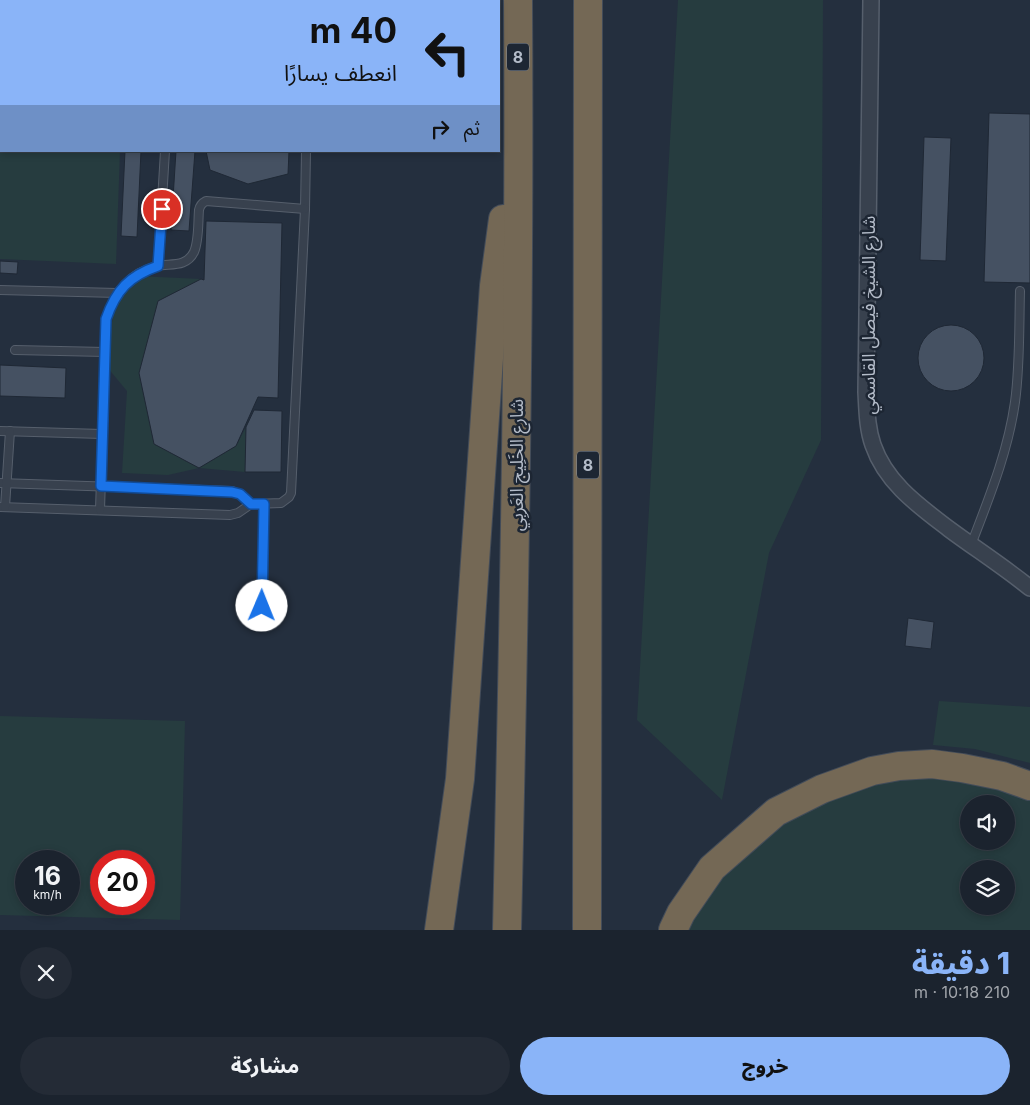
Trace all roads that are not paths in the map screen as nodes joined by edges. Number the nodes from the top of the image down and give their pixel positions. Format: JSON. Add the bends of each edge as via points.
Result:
{"nodes":[{"id":1,"x":518,"y":0,"type":"edge"},
{"id":2,"x":588,"y":0,"type":"edge"},
{"id":3,"x":871,"y":0,"type":"edge"},
{"id":4,"x":519,"y":114,"type":"junction"},
{"id":5,"x":165,"y":152,"type":"edge"},
{"id":6,"x":306,"y":152,"type":"edge"},
{"id":7,"x":305,"y":209,"type":"junction"},
{"id":8,"x":158,"y":266,"type":"junction"},
{"id":9,"x":0,"y":290,"type":"edge"},
{"id":10,"x":1020,"y":292,"type":"dead end"},
{"id":11,"x":117,"y":293,"type":"junction"},
{"id":12,"x":15,"y":350,"type":"dead end"},
{"id":13,"x":105,"y":352,"type":"junction"},
{"id":14,"x":0,"y":431,"type":"edge"},
{"id":15,"x":10,"y":431,"type":"junction"},
{"id":16,"x":102,"y":434,"type":"junction"},
{"id":17,"x":4,"y":483,"type":"edge"},
{"id":18,"x":101,"y":486,"type":"junction"},
{"id":19,"x":251,"y":504,"type":"junction"},
{"id":20,"x":264,"y":504,"type":"junction"},
{"id":21,"x":3,"y":507,"type":"edge"},
{"id":22,"x":100,"y":510,"type":"junction"},
{"id":23,"x":971,"y":545,"type":"junction"},
{"id":24,"x":1030,"y":588,"type":"edge"},
{"id":25,"x":262,"y":606,"type":"dead end"},
{"id":26,"x":1030,"y":786,"type":"edge"},
{"id":27,"x":440,"y":930,"type":"edge"},
{"id":28,"x":507,"y":930,"type":"edge"},
{"id":29,"x":587,"y":930,"type":"edge"},
{"id":30,"x":673,"y":930,"type":"edge"}],
"edges":[{"from":1,"to":4,"type":"highway","name":"شارع الخَلِيج العَربِي","number":"8"},
{"from":2,"to":29,"type":"highway","number":"8"},
{"from":3,"to":23,"type":"street","name":"شارع الشيخ فيصل القاسمي","via":[[867,419],[874,446],[902,492]]},
{"from":4,"to":27,"type":"highway","via":[[494,286],[460,779]]},
{"from":4,"to":28,"type":"highway","name":"شارع الخَلِيج العَربِي","number":"8","via":[[515,594]]},
{"from":5,"to":8,"type":"lane"},
{"from":6,"to":7,"type":"lane"},
{"from":7,"to":8,"type":"lane","via":[[206,202],[200,206],[193,253],[177,265]]},
{"from":7,"to":20,"type":"lane","via":[[291,493],[281,503]]},
{"from":8,"to":11,"type":"lane","via":[[135,276]]},
{"from":9,"to":11,"type":"lane"},
{"from":10,"to":23,"type":"lane","via":[[1018,374],[1012,418],[1002,463]]},
{"from":11,"to":13,"type":"lane","via":[[106,319]]},
{"from":12,"to":13,"type":"lane"},
{"from":13,"to":16,"type":"lane"},
{"from":14,"to":15,"type":"lane"},
{"from":15,"to":16,"type":"lane"},
{"from":15,"to":17,"type":"lane"},
{"from":16,"to":18,"type":"lane"},
{"from":17,"to":18,"type":"lane"},
{"from":17,"to":21,"type":"lane"},
{"from":18,"to":19,"type":"lane","via":[[232,492],[240,494]]},
{"from":18,"to":22,"type":"lane"},
{"from":19,"to":20,"type":"lane"},
{"from":19,"to":22,"type":"lane","via":[[230,515]]},
{"from":20,"to":25,"type":"lane"},
{"from":21,"to":22,"type":"lane"},
{"from":23,"to":24,"type":"street","name":"شارع الشيخ فيصل القاسمي"},
{"from":26,"to":30,"type":"highway","via":[[994,775],[932,764],[872,771],[822,788],[776,812],[712,868]]}]}
